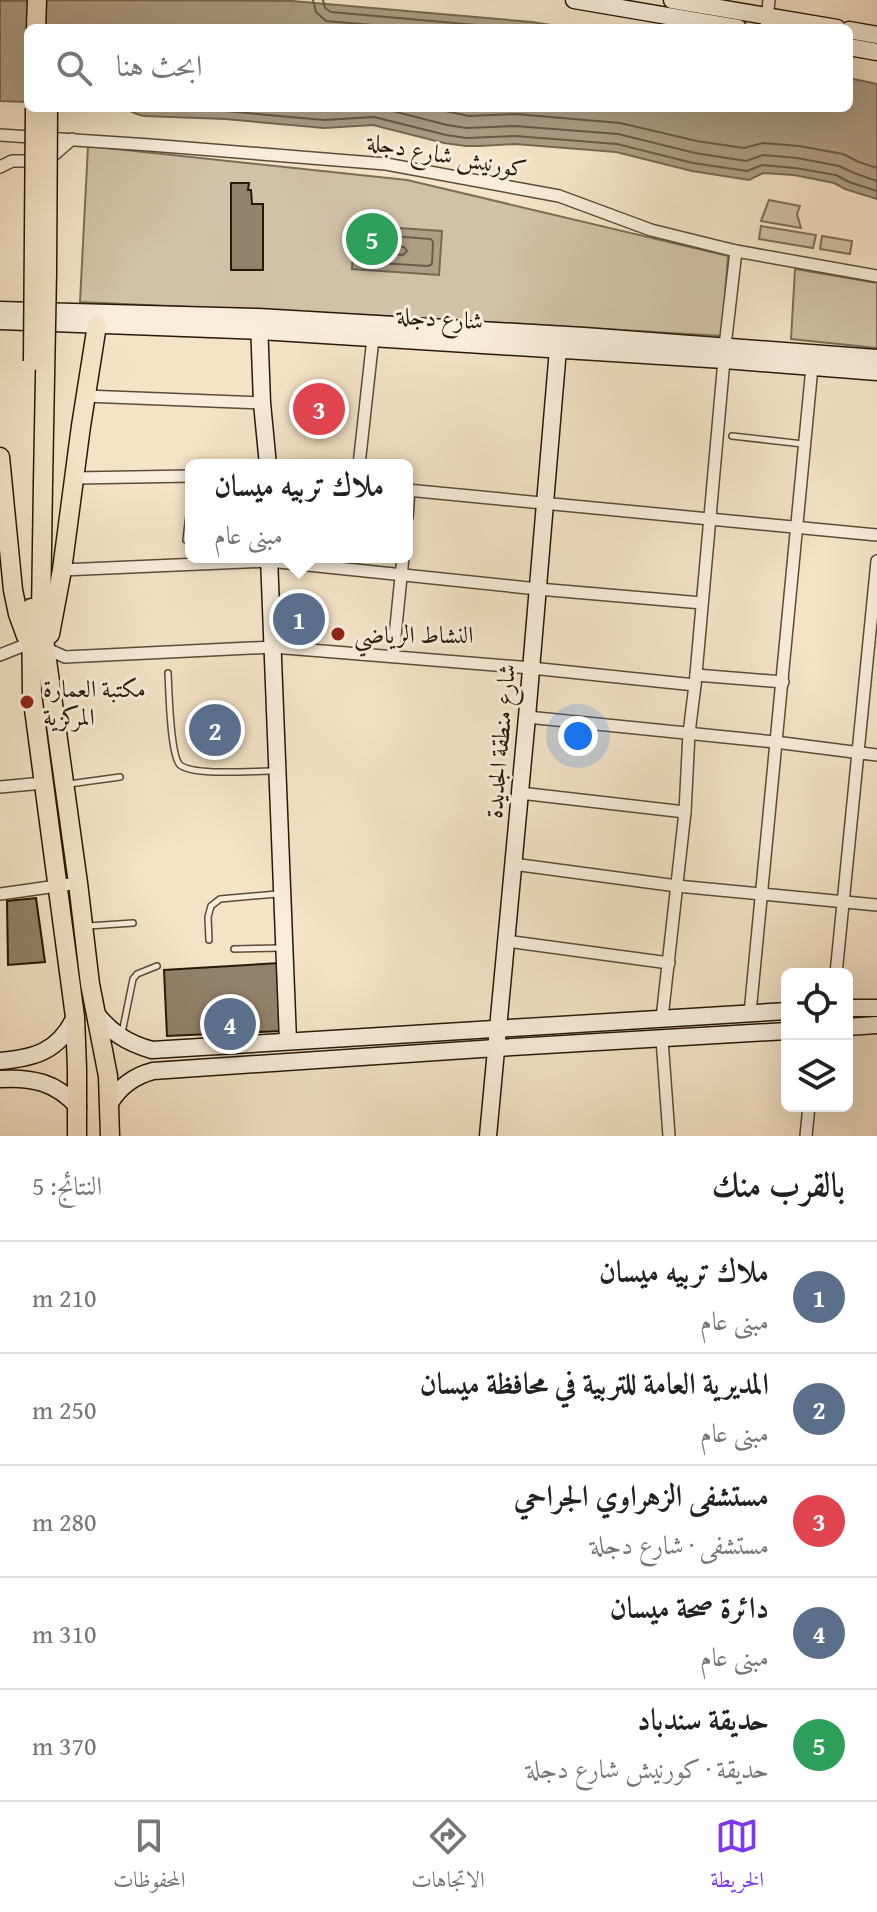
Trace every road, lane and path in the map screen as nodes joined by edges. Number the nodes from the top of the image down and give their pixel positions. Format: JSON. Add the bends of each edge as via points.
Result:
{"nodes":[{"id":1,"x":37,"y":0,"type":"edge"},
{"id":2,"x":48,"y":0,"type":"edge"},
{"id":3,"x":574,"y":0,"type":"edge"},
{"id":4,"x":672,"y":0,"type":"edge"},
{"id":5,"x":768,"y":15,"type":"edge"},
{"id":6,"x":36,"y":24,"type":"edge"},
{"id":7,"x":48,"y":24,"type":"edge"},
{"id":8,"x":715,"y":24,"type":"edge"},
{"id":9,"x":816,"y":24,"type":"edge"},
{"id":10,"x":877,"y":35,"type":"edge"},
{"id":11,"x":854,"y":40,"type":"edge"},
{"id":12,"x":877,"y":52,"type":"edge"},
{"id":13,"x":35,"y":112,"type":"edge"},
{"id":14,"x":48,"y":112,"type":"edge"},
{"id":15,"x":0,"y":135,"type":"edge"},
{"id":16,"x":72,"y":139,"type":"junction"},
{"id":17,"x":0,"y":167,"type":"edge"},
{"id":18,"x":736,"y":251,"type":"junction"},
{"id":19,"x":877,"y":276,"type":"edge"},
{"id":20,"x":0,"y":310,"type":"edge"},
{"id":21,"x":0,"y":321,"type":"edge"},
{"id":22,"x":259,"y":324,"type":"junction"},
{"id":23,"x":97,"y":325,"type":"junction"},
{"id":24,"x":373,"y":338,"type":"junction"},
{"id":25,"x":558,"y":349,"type":"junction"},
{"id":26,"x":724,"y":353,"type":"junction"},
{"id":27,"x":877,"y":358,"type":"edge"},
{"id":28,"x":812,"y":367,"type":"junction"},
{"id":29,"x":877,"y":372,"type":"edge"},
{"id":30,"x":85,"y":396,"type":"junction"},
{"id":31,"x":262,"y":403,"type":"junction"},
{"id":32,"x":732,"y":436,"type":"dead end"},
{"id":33,"x":805,"y":445,"type":"junction"},
{"id":34,"x":0,"y":457,"type":"edge"},
{"id":35,"x":267,"y":459,"type":"edge"},
{"id":36,"x":360,"y":459,"type":"edge"},
{"id":37,"x":185,"y":476,"type":"edge"},
{"id":38,"x":75,"y":478,"type":"junction"},
{"id":39,"x":38,"y":482,"type":"junction"},
{"id":40,"x":413,"y":490,"type":"edge"},
{"id":41,"x":546,"y":503,"type":"junction"},
{"id":42,"x":2,"y":508,"type":"edge"},
{"id":43,"x":710,"y":519,"type":"junction"},
{"id":44,"x":798,"y":527,"type":"junction"},
{"id":45,"x":877,"y":535,"type":"edge"},
{"id":46,"x":8,"y":550,"type":"junction"},
{"id":47,"x":32,"y":555,"type":"junction"},
{"id":48,"x":877,"y":561,"type":"edge"},
{"id":49,"x":194,"y":563,"type":"edge"},
{"id":50,"x":269,"y":563,"type":"edge"},
{"id":51,"x":304,"y":563,"type":"edge"},
{"id":52,"x":403,"y":563,"type":"edge"},
{"id":53,"x":62,"y":570,"type":"junction"},
{"id":54,"x":402,"y":574,"type":"junction"},
{"id":55,"x":538,"y":589,"type":"junction"},
{"id":56,"x":6,"y":590,"type":"edge"},
{"id":57,"x":702,"y":603,"type":"junction"},
{"id":58,"x":38,"y":646,"type":"junction"},
{"id":59,"x":273,"y":647,"type":"junction"},
{"id":60,"x":0,"y":655,"type":"edge"},
{"id":61,"x":393,"y":656,"type":"junction"},
{"id":62,"x":531,"y":668,"type":"junction"},
{"id":63,"x":168,"y":673,"type":"dead end"},
{"id":64,"x":696,"y":680,"type":"junction"},
{"id":65,"x":783,"y":682,"type":"junction"},
{"id":66,"x":527,"y":717,"type":"junction"},
{"id":67,"x":689,"y":733,"type":"junction"},
{"id":68,"x":775,"y":742,"type":"junction"},
{"id":69,"x":858,"y":752,"type":"junction"},
{"id":70,"x":877,"y":755,"type":"edge"},
{"id":71,"x":278,"y":771,"type":"junction"},
{"id":72,"x":120,"y":777,"type":"dead end"},
{"id":73,"x":43,"y":783,"type":"junction"},
{"id":74,"x":64,"y":784,"type":"junction"},
{"id":75,"x":0,"y":787,"type":"edge"},
{"id":76,"x":520,"y":793,"type":"junction"},
{"id":77,"x":685,"y":812,"type":"junction"},
{"id":78,"x":513,"y":864,"type":"junction"},
{"id":79,"x":78,"y":883,"type":"junction"},
{"id":80,"x":57,"y":886,"type":"junction"},
{"id":81,"x":677,"y":886,"type":"junction"},
{"id":82,"x":0,"y":894,"type":"edge"},
{"id":83,"x":282,"y":894,"type":"junction"},
{"id":84,"x":761,"y":894,"type":"junction"},
{"id":85,"x":843,"y":901,"type":"junction"},
{"id":86,"x":877,"y":905,"type":"edge"},
{"id":87,"x":133,"y":923,"type":"dead end"},
{"id":88,"x":83,"y":926,"type":"junction"},
{"id":89,"x":209,"y":940,"type":"dead end"},
{"id":90,"x":506,"y":941,"type":"junction"},
{"id":91,"x":284,"y":948,"type":"junction"},
{"id":92,"x":234,"y":949,"type":"dead end"},
{"id":93,"x":669,"y":963,"type":"junction"},
{"id":94,"x":157,"y":966,"type":"dead end"},
{"id":95,"x":837,"y":968,"type":"edge"},
{"id":96,"x":853,"y":1008,"type":"edge"},
{"id":97,"x":877,"y":1008,"type":"edge"},
{"id":98,"x":94,"y":1011,"type":"junction"},
{"id":99,"x":781,"y":1011,"type":"edge"},
{"id":100,"x":750,"y":1013,"type":"junction"},
{"id":101,"x":662,"y":1018,"type":"junction"},
{"id":102,"x":877,"y":1025,"type":"edge"},
{"id":103,"x":76,"y":1026,"type":"junction"},
{"id":104,"x":497,"y":1027,"type":"junction"},
{"id":105,"x":853,"y":1027,"type":"edge"},
{"id":106,"x":781,"y":1031,"type":"edge"},
{"id":107,"x":121,"y":1038,"type":"junction"},
{"id":108,"x":662,"y":1039,"type":"junction"},
{"id":109,"x":288,"y":1041,"type":"junction"},
{"id":110,"x":496,"y":1048,"type":"junction"},
{"id":111,"x":152,"y":1050,"type":"junction"},
{"id":112,"x":23,"y":1059,"type":"junction"},
{"id":113,"x":0,"y":1061,"type":"edge"},
{"id":114,"x":153,"y":1071,"type":"junction"},
{"id":115,"x":24,"y":1078,"type":"junction"},
{"id":116,"x":0,"y":1079,"type":"edge"},
{"id":117,"x":94,"y":1106,"type":"junction"},
{"id":118,"x":808,"y":1112,"type":"edge"},
{"id":119,"x":77,"y":1136,"type":"edge"},
{"id":120,"x":89,"y":1136,"type":"edge"},
{"id":121,"x":99,"y":1136,"type":"edge"},
{"id":122,"x":110,"y":1136,"type":"edge"},
{"id":123,"x":488,"y":1136,"type":"edge"},
{"id":124,"x":669,"y":1136,"type":"edge"},
{"id":125,"x":806,"y":1136,"type":"edge"}],
"edges":[{"from":1,"to":6,"type":"main road"},
{"from":2,"to":7,"type":"main road"},
{"from":3,"to":8,"type":"street"},
{"from":4,"to":5,"type":"street"},
{"from":5,"to":9,"type":"street"},
{"from":10,"to":11,"type":"street"},
{"from":11,"to":12,"type":"street"},
{"from":13,"to":39,"type":"main road","bridge":true},
{"from":14,"to":39,"type":"main road","bridge":true},
{"from":15,"to":16,"type":"street","name":"كورنيش شارع دجلة"},
{"from":16,"to":17,"type":"street","via":[[47,161],[12,161]]},
{"from":16,"to":18,"type":"street","name":"كورنيش شارع دجلة","via":[[386,164],[559,196],[651,230]]},
{"from":18,"to":19,"type":"street","name":"كورنيش شارع دجلة"},
{"from":18,"to":26,"type":"street"},
{"from":20,"to":22,"type":"street","name":"شارع دجلة"},
{"from":21,"to":23,"type":"street","name":"شارع دجلة"},
{"from":22,"to":23,"type":"street","name":"شارع دجلة"},
{"from":22,"to":24,"type":"street","name":"شارع دجلة"},
{"from":22,"to":26,"type":"street","name":"شارع دجلة"},
{"from":22,"to":31,"type":"street"},
{"from":23,"to":30,"type":"main road"},
{"from":24,"to":25,"type":"street","name":"شارع دجلة"},
{"from":24,"to":36,"type":"street"},
{"from":25,"to":26,"type":"street","name":"شارع دجلة"},
{"from":25,"to":41,"type":"street","name":"شارع منطقة الجديدة"},
{"from":26,"to":27,"type":"street","name":"شارع دجلة"},
{"from":26,"to":28,"type":"street","name":"شارع دجلة"},
{"from":26,"to":43,"type":"street"},
{"from":28,"to":29,"type":"street","name":"شارع دجلة"},
{"from":28,"to":33,"type":"street"},
{"from":30,"to":31,"type":"street"},
{"from":30,"to":38,"type":"main road"},
{"from":31,"to":35,"type":"street"},
{"from":32,"to":33,"type":"lane"},
{"from":33,"to":44,"type":"street"},
{"from":34,"to":42,"type":"main road"},
{"from":37,"to":38,"type":"street"},
{"from":38,"to":53,"type":"main road"},
{"from":39,"to":47,"type":"main road"},
{"from":39,"to":58,"type":"main road"},
{"from":40,"to":41,"type":"street"},
{"from":41,"to":43,"type":"street"},
{"from":41,"to":55,"type":"street","name":"شارع منطقة الجديدة"},
{"from":42,"to":46,"type":"main road"},
{"from":43,"to":44,"type":"street"},
{"from":43,"to":57,"type":"street"},
{"from":44,"to":45,"type":"street"},
{"from":44,"to":65,"type":"street"},
{"from":46,"to":47,"type":"main road","via":[[17,559]]},
{"from":46,"to":56,"type":"main road"},
{"from":47,"to":58,"type":"main road"},
{"from":48,"to":69,"type":"street"},
{"from":49,"to":53,"type":"street"},
{"from":50,"to":59,"type":"street"},
{"from":51,"to":54,"type":"street"},
{"from":52,"to":54,"type":"street"},
{"from":53,"to":58,"type":"main road","via":[[50,633]]},
{"from":54,"to":55,"type":"street"},
{"from":54,"to":61,"type":"street"},
{"from":55,"to":57,"type":"street"},
{"from":55,"to":62,"type":"street","name":"شارع منطقة الجديدة"},
{"from":56,"to":58,"type":"main road","via":[[23,630]]},
{"from":57,"to":64,"type":"street"},
{"from":58,"to":59,"type":"street","via":[[65,657]]},
{"from":58,"to":60,"type":"street"},
{"from":58,"to":73,"type":"main road","via":[[32,694]]},
{"from":58,"to":74,"type":"main road"},
{"from":59,"to":61,"type":"street"},
{"from":59,"to":71,"type":"street"},
{"from":61,"to":62,"type":"street"},
{"from":62,"to":64,"type":"street"},
{"from":62,"to":66,"type":"street","name":"شارع منطقة الجديدة"},
{"from":63,"to":71,"type":"lane","via":[[174,753],[180,765],[211,772]]},
{"from":64,"to":65,"type":"street"},
{"from":64,"to":67,"type":"street"},
{"from":65,"to":68,"type":"street"},
{"from":66,"to":67,"type":"street"},
{"from":66,"to":76,"type":"street","name":"شارع منطقة الجديدة"},
{"from":67,"to":68,"type":"street"},
{"from":67,"to":77,"type":"street"},
{"from":68,"to":69,"type":"street"},
{"from":68,"to":84,"type":"street"},
{"from":69,"to":70,"type":"street"},
{"from":69,"to":85,"type":"street"},
{"from":71,"to":83,"type":"street"},
{"from":72,"to":74,"type":"lane"},
{"from":73,"to":75,"type":"street"},
{"from":73,"to":80,"type":"main road"},
{"from":74,"to":79,"type":"main road"},
{"from":76,"to":77,"type":"street"},
{"from":76,"to":78,"type":"street","name":"شارع منطقة الجديدة"},
{"from":77,"to":81,"type":"street"},
{"from":78,"to":81,"type":"street"},
{"from":78,"to":90,"type":"street","name":"شارع منطقة الجديدة"},
{"from":79,"to":80,"type":"street"},
{"from":79,"to":88,"type":"main road"},
{"from":80,"to":82,"type":"street"},
{"from":80,"to":103,"type":"main road"},
{"from":81,"to":84,"type":"street"},
{"from":81,"to":93,"type":"street"},
{"from":83,"to":89,"type":"lane","via":[[220,899],[208,917]]},
{"from":83,"to":91,"type":"street"},
{"from":84,"to":85,"type":"street"},
{"from":84,"to":100,"type":"street"},
{"from":85,"to":86,"type":"street"},
{"from":85,"to":95,"type":"street"},
{"from":87,"to":88,"type":"lane"},
{"from":88,"to":98,"type":"main road"},
{"from":90,"to":93,"type":"street"},
{"from":90,"to":104,"type":"street","name":"شارع منطقة الجديدة"},
{"from":91,"to":92,"type":"lane"},
{"from":91,"to":109,"type":"street"},
{"from":93,"to":101,"type":"street"},
{"from":94,"to":107,"type":"lane","via":[[133,979]]},
{"from":96,"to":97,"type":"street"},
{"from":98,"to":107,"type":"street"},
{"from":98,"to":117,"type":"main road","via":[[100,1079]]},
{"from":99,"to":100,"type":"street"},
{"from":100,"to":101,"type":"street"},
{"from":101,"to":104,"type":"street"},
{"from":102,"to":105,"type":"street"},
{"from":103,"to":112,"type":"street","via":[[40,1054]]},
{"from":103,"to":117,"type":"main road"},
{"from":104,"to":109,"type":"street"},
{"from":104,"to":110,"type":"street","name":"شارع منطقة الجديدة"},
{"from":106,"to":108,"type":"street"},
{"from":107,"to":111,"type":"street"},
{"from":108,"to":110,"type":"street"},
{"from":108,"to":124,"type":"street"},
{"from":109,"to":111,"type":"street"},
{"from":110,"to":114,"type":"street"},
{"from":110,"to":123,"type":"street","name":"شارع منطقة الجديدة"},
{"from":111,"to":114,"type":"street"},
{"from":112,"to":113,"type":"street"},
{"from":112,"to":115,"type":"street"},
{"from":114,"to":117,"type":"street"},
{"from":115,"to":116,"type":"street"},
{"from":115,"to":117,"type":"street"},
{"from":117,"to":119,"type":"main road"},
{"from":117,"to":120,"type":"main road"},
{"from":117,"to":121,"type":"main road"},
{"from":117,"to":122,"type":"main road"},
{"from":118,"to":125,"type":"street"}]}
